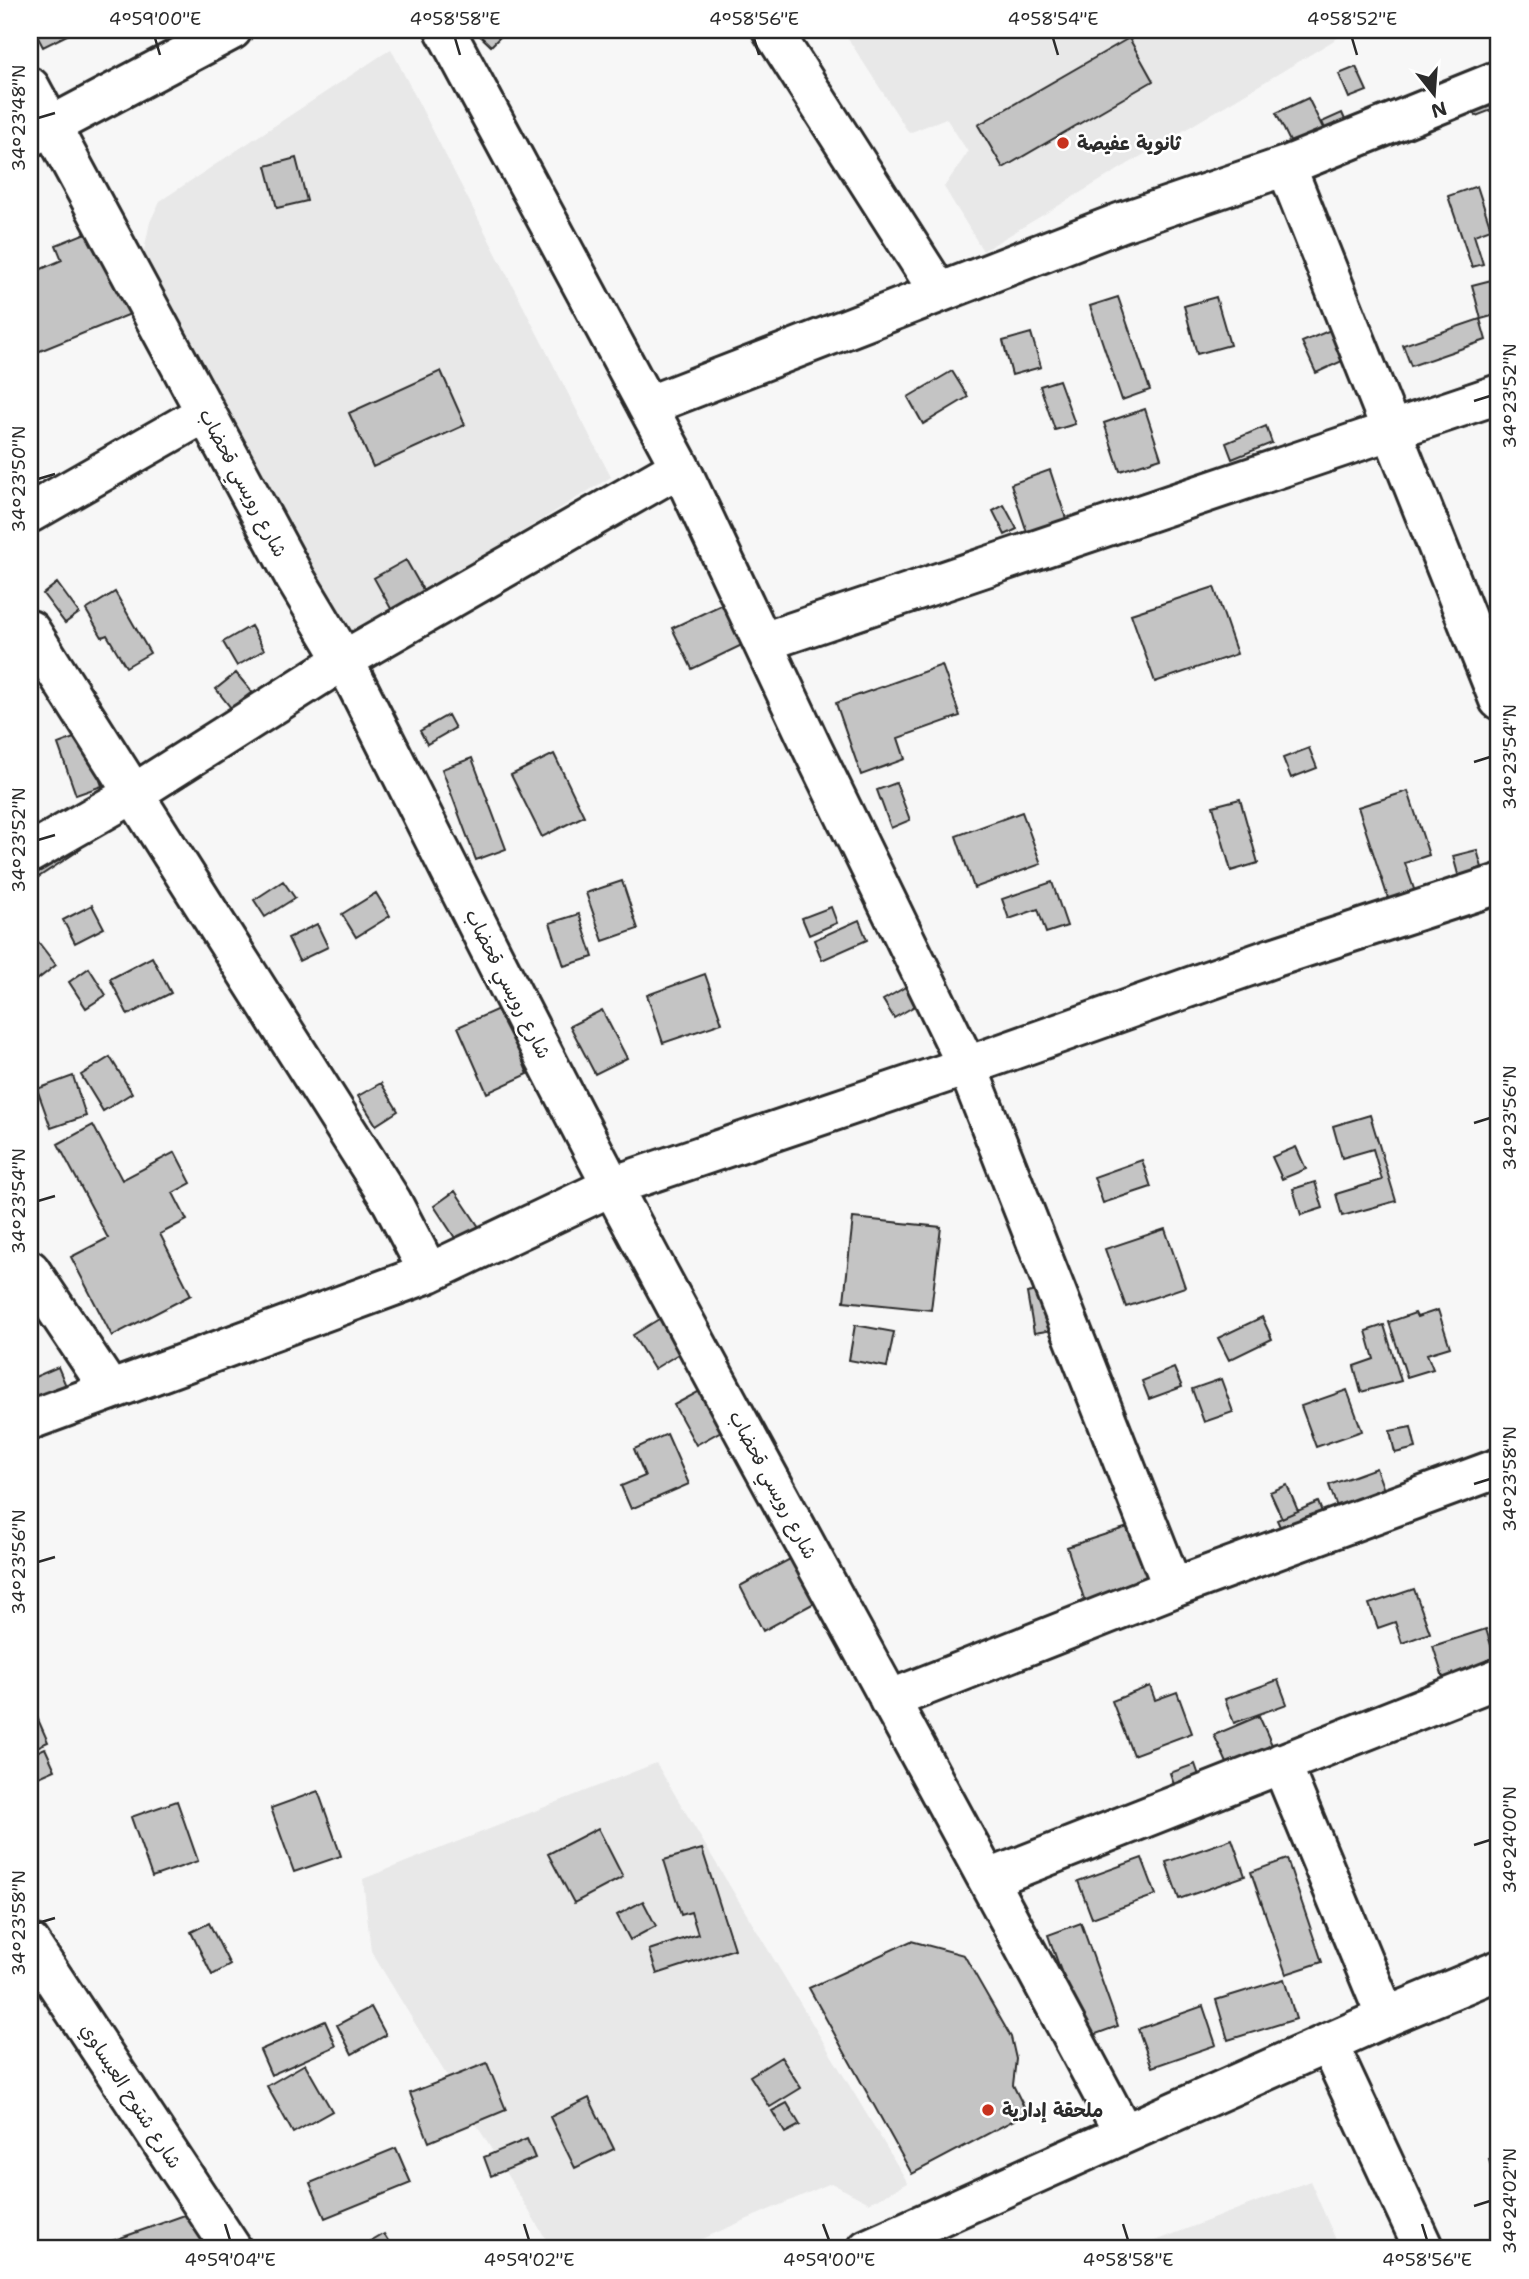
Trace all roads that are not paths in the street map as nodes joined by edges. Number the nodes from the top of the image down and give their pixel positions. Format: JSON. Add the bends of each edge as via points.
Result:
{"nodes":[{"id":1,"x":232,"y":30,"type":"edge"},
{"id":2,"x":445,"y":30,"type":"edge"},
{"id":3,"x":772,"y":30,"type":"edge"},
{"id":4,"x":1499,"y":80,"type":"edge"},
{"id":5,"x":30,"y":87,"type":"edge"},
{"id":6,"x":40,"y":131,"type":"edge"},
{"id":7,"x":1286,"y":166,"type":"junction"},
{"id":8,"x":939,"y":292,"type":"junction"},
{"id":9,"x":1499,"y":394,"type":"edge"},
{"id":10,"x":648,"y":406,"type":"junction"},
{"id":11,"x":205,"y":413,"type":"junction"},
{"id":12,"x":1391,"y":430,"type":"junction"},
{"id":13,"x":680,"y":467,"type":"junction"},
{"id":14,"x":30,"y":513,"type":"edge"},
{"id":15,"x":30,"y":630,"type":"edge"},
{"id":16,"x":763,"y":642,"type":"junction"},
{"id":17,"x":344,"y":660,"type":"junction"},
{"id":18,"x":1499,"y":700,"type":"edge"},
{"id":19,"x":133,"y":794,"type":"junction"},
{"id":20,"x":30,"y":853,"type":"edge"},
{"id":21,"x":1499,"y":884,"type":"edge"},
{"id":22,"x":967,"y":1066,"type":"junction"},
{"id":23,"x":611,"y":1186,"type":"junction"},
{"id":24,"x":30,"y":1270,"type":"edge"},
{"id":25,"x":429,"y":1273,"type":"junction"},
{"id":26,"x":110,"y":1391,"type":"junction"},
{"id":27,"x":30,"y":1420,"type":"edge"},
{"id":28,"x":1499,"y":1468,"type":"edge"},
{"id":29,"x":1173,"y":1588,"type":"junction"},
{"id":30,"x":1499,"y":1678,"type":"edge"},
{"id":31,"x":889,"y":1700,"type":"junction"},
{"id":32,"x":1280,"y":1763,"type":"junction"},
{"id":33,"x":989,"y":1879,"type":"junction"},
{"id":34,"x":30,"y":1943,"type":"edge"},
{"id":35,"x":1499,"y":1970,"type":"edge"},
{"id":36,"x":1386,"y":2017,"type":"junction"},
{"id":37,"x":1328,"y":2043,"type":"junction"},
{"id":38,"x":1124,"y":2134,"type":"junction"},
{"id":39,"x":232,"y":2249,"type":"edge"},
{"id":40,"x":867,"y":2249,"type":"edge"},
{"id":41,"x":1424,"y":2249,"type":"edge"}],
"edges":[{"from":1,"to":6,"type":"street"},
{"from":2,"to":10,"type":"street"},
{"from":3,"to":8,"type":"street"},
{"from":4,"to":7,"type":"street"},
{"from":5,"to":6,"type":"street","name":"شارع رويسي قحضاب"},
{"from":6,"to":11,"type":"street","name":"شارع رويسي قحضاب"},
{"from":7,"to":8,"type":"street"},
{"from":7,"to":12,"type":"street"},
{"from":8,"to":10,"type":"street"},
{"from":9,"to":12,"type":"street"},
{"from":10,"to":13,"type":"street"},
{"from":11,"to":14,"type":"street"},
{"from":11,"to":17,"type":"street","name":"شارع رويسي قحضاب"},
{"from":12,"to":16,"type":"street"},
{"from":12,"to":18,"type":"street"},
{"from":13,"to":16,"type":"street"},
{"from":13,"to":17,"type":"street"},
{"from":15,"to":19,"type":"street"},
{"from":16,"to":22,"type":"street"},
{"from":17,"to":19,"type":"street"},
{"from":17,"to":23,"type":"street","name":"شارع رويسي قحضاب"},
{"from":19,"to":20,"type":"street"},
{"from":19,"to":25,"type":"street","via":[[392,1202]]},
{"from":21,"to":22,"type":"street"},
{"from":22,"to":23,"type":"street"},
{"from":22,"to":29,"type":"street"},
{"from":23,"to":25,"type":"street"},
{"from":23,"to":31,"type":"street","name":"شارع رويسي قحضاب"},
{"from":24,"to":26,"type":"street"},
{"from":25,"to":26,"type":"street"},
{"from":26,"to":27,"type":"street"},
{"from":28,"to":29,"type":"street"},
{"from":29,"to":31,"type":"street"},
{"from":30,"to":32,"type":"street"},
{"from":31,"to":33,"type":"street","name":"شارع رويسي قحضاب"},
{"from":32,"to":33,"type":"street"},
{"from":32,"to":36,"type":"street"},
{"from":33,"to":38,"type":"street","name":"شارع رويسي قحضاب"},
{"from":34,"to":39,"type":"street","name":"شارع شتوح العيساوي"},
{"from":35,"to":36,"type":"street"},
{"from":36,"to":37,"type":"street"},
{"from":37,"to":38,"type":"street"},
{"from":37,"to":41,"type":"street"},
{"from":38,"to":40,"type":"street"}]}
